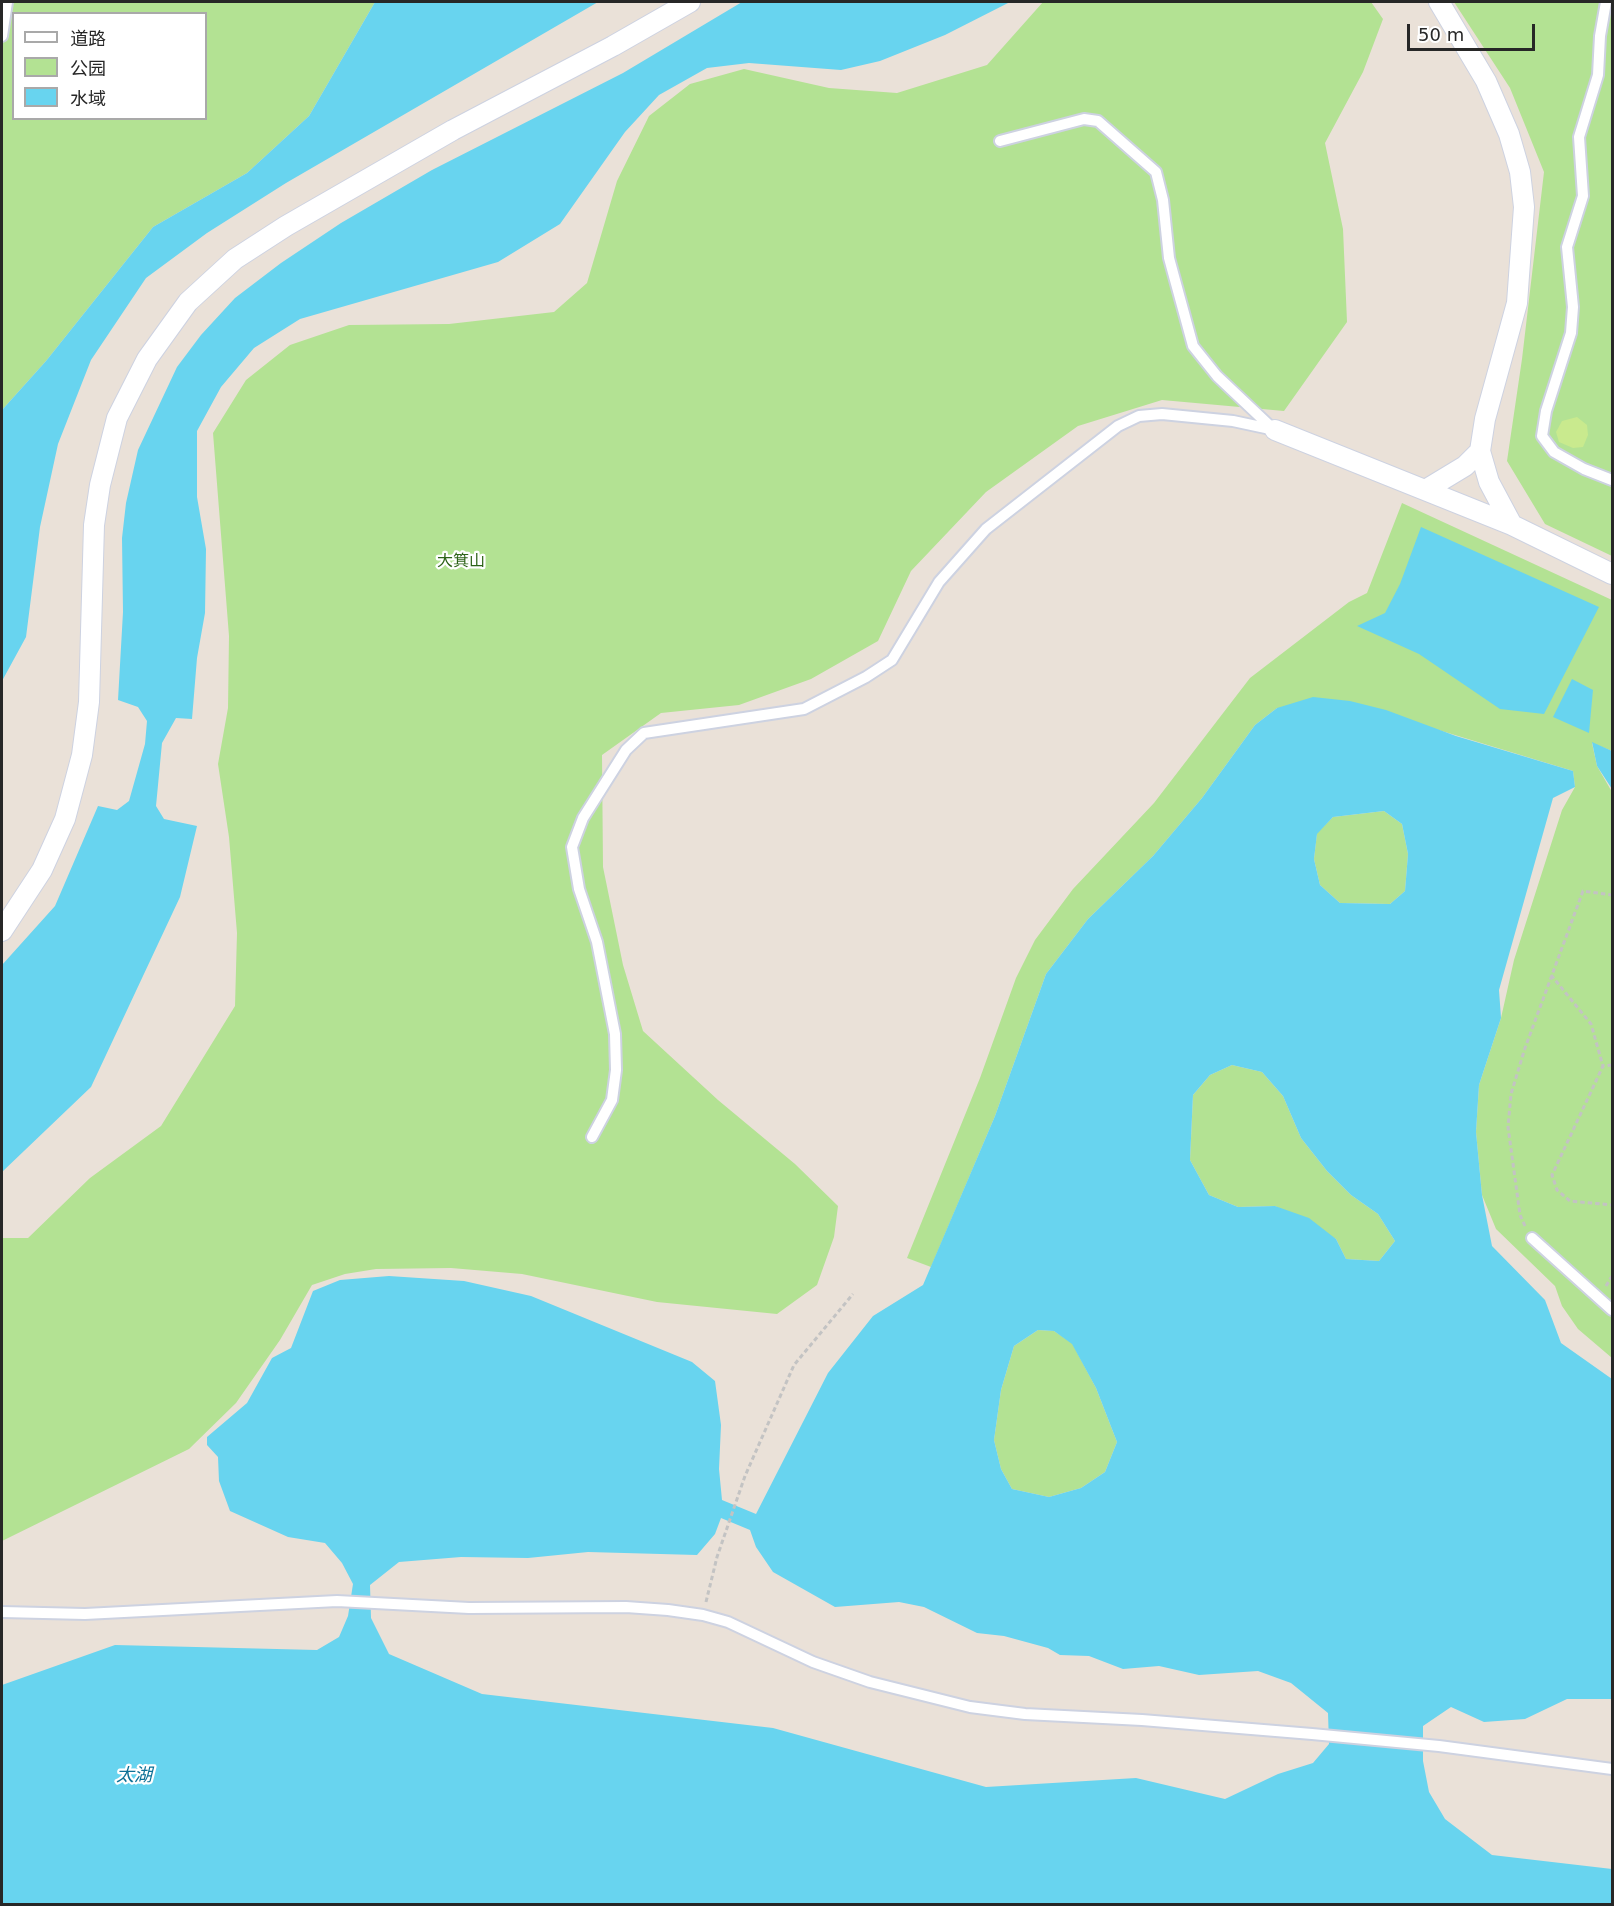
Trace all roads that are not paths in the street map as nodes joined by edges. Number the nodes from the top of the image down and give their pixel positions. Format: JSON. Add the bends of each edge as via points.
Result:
{"nodes":[{"id":1,"x":7,"y":2,"type":"edge"},
{"id":2,"x":690,"y":2,"type":"edge"},
{"id":3,"x":1439,"y":2,"type":"edge"},
{"id":4,"x":1606,"y":2,"type":"edge"},
{"id":5,"x":2,"y":36,"type":"edge"},
{"id":6,"x":1000,"y":141,"type":"dead end"},
{"id":7,"x":1275,"y":430,"type":"junction"},
{"id":8,"x":1480,"y":451,"type":"junction"},
{"id":9,"x":1612,"y":480,"type":"edge"},
{"id":10,"x":1426,"y":489,"type":"junction"},
{"id":11,"x":1512,"y":525,"type":"junction"},
{"id":12,"x":1612,"y":574,"type":"edge"},
{"id":13,"x":2,"y":931,"type":"edge"},
{"id":14,"x":592,"y":1137,"type":"dead end"},
{"id":15,"x":1532,"y":1238,"type":"road end"},
{"id":16,"x":1612,"y":1310,"type":"edge"},
{"id":17,"x":2,"y":1612,"type":"edge"},
{"id":18,"x":1612,"y":1769,"type":"edge"}],
"edges":[{"from":1,"to":5,"type":"lane"},
{"from":2,"to":13,"type":"street","via":[[286,226],[235,259],[188,302],[147,359],[117,418],[94,525],[89,702],[82,755],[61,829],[42,870]]},
{"from":3,"to":8,"type":"street","via":[[1486,81],[1509,134],[1520,172],[1524,207],[1517,303]]},
{"from":4,"to":9,"type":"lane","via":[[1599,36],[1598,75],[1579,137],[1583,196],[1567,247],[1573,307],[1571,333],[1542,436],[1554,452]]},
{"from":6,"to":7,"type":"lane","via":[[1084,119],[1098,121],[1156,172],[1169,258],[1193,346],[1217,376]]},
{"from":7,"to":10,"type":"street"},
{"from":7,"to":14,"type":"lane","via":[[1233,421],[1162,414],[1139,416],[1118,426],[986,529],[939,582],[892,660],[804,709],[644,733],[626,750],[583,818],[572,847],[579,889],[597,942],[615,1034],[612,1100]]},
{"from":8,"to":10,"type":"street","via":[[1466,466]]},
{"from":8,"to":11,"type":"street","via":[[1489,482]]},
{"from":10,"to":11,"type":"street"},
{"from":11,"to":12,"type":"street"},
{"from":15,"to":16,"type":"lane"},
{"from":17,"to":18,"type":"lane","via":[[86,1614],[337,1601],[469,1608],[626,1607],[703,1615],[870,1682],[970,1707],[1439,1746]]}]}
